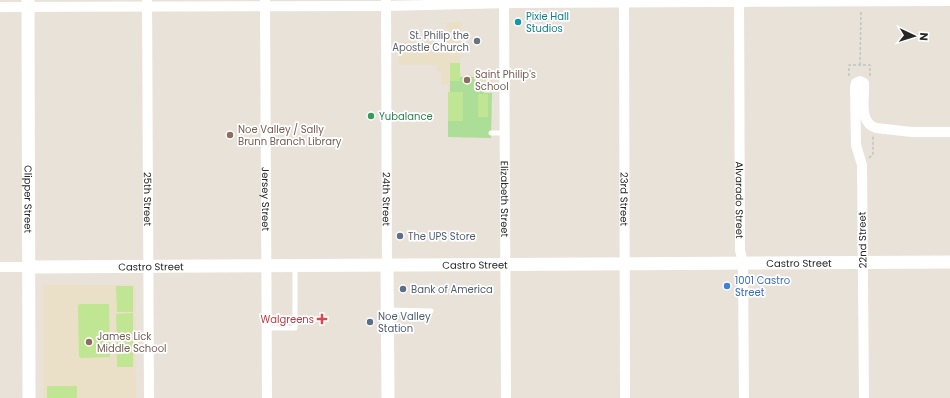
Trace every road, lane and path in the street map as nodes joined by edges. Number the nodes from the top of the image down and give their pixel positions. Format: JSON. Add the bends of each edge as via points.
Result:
{"nodes":[{"id":1,"x":504,"y":1,"type":"edge"},
{"id":2,"x":624,"y":1,"type":"edge"},
{"id":3,"x":861,"y":1,"type":"edge"},
{"id":4,"x":950,"y":1,"type":"edge"},
{"id":5,"x":739,"y":2,"type":"junction"},
{"id":6,"x":28,"y":3,"type":"edge"},
{"id":7,"x":147,"y":3,"type":"edge"},
{"id":8,"x":265,"y":3,"type":"edge"},
{"id":9,"x":386,"y":3,"type":"edge"},
{"id":10,"x":0,"y":6,"type":"edge"},
{"id":11,"x":860,"y":65,"type":"junction"},
{"id":12,"x":860,"y":83,"type":"junction"},
{"id":13,"x":888,"y":129,"type":"junction"},
{"id":14,"x":950,"y":132,"type":"edge"},
{"id":15,"x":491,"y":133,"type":"dead end"},
{"id":16,"x":505,"y":133,"type":"junction"},
{"id":17,"x":862,"y":165,"type":"junction"},
{"id":18,"x":863,"y":262,"type":"junction"},
{"id":19,"x":950,"y":262,"type":"edge"},
{"id":20,"x":743,"y":263,"type":"junction"},
{"id":21,"x":505,"y":264,"type":"junction"},
{"id":22,"x":624,"y":264,"type":"junction"},
{"id":23,"x":387,"y":265,"type":"junction"},
{"id":24,"x":148,"y":266,"type":"junction"},
{"id":25,"x":266,"y":266,"type":"junction"},
{"id":26,"x":295,"y":266,"type":"junction"},
{"id":27,"x":0,"y":267,"type":"edge"},
{"id":28,"x":29,"y":267,"type":"junction"},
{"id":29,"x":387,"y":310,"type":"junction"},
{"id":30,"x":431,"y":311,"type":"dead end"},
{"id":31,"x":267,"y":328,"type":"junction"},
{"id":32,"x":29,"y":398,"type":"edge"},
{"id":33,"x":149,"y":398,"type":"edge"},
{"id":34,"x":267,"y":398,"type":"edge"},
{"id":35,"x":388,"y":398,"type":"edge"},
{"id":36,"x":506,"y":398,"type":"edge"},
{"id":37,"x":625,"y":398,"type":"edge"},
{"id":38,"x":744,"y":398,"type":"edge"},
{"id":39,"x":864,"y":398,"type":"edge"}],
"edges":[{"from":1,"to":2,"type":"street"},
{"from":1,"to":9,"type":"street"},
{"from":1,"to":16,"type":"street","name":"Elizabeth Street"},
{"from":2,"to":5,"type":"street"},
{"from":2,"to":22,"type":"street","name":"23rd Street"},
{"from":3,"to":4,"type":"street"},
{"from":3,"to":5,"type":"street"},
{"from":3,"to":11,"type":"path"},
{"from":5,"to":20,"type":"street","name":"Alvarado Street","via":[[740,250]]},
{"from":6,"to":7,"type":"street"},
{"from":6,"to":10,"type":"street"},
{"from":6,"to":28,"type":"street","name":"Clipper Street"},
{"from":7,"to":8,"type":"street"},
{"from":7,"to":24,"type":"street","name":"25th Street"},
{"from":8,"to":9,"type":"street"},
{"from":8,"to":25,"type":"street","name":"Jersey Street"},
{"from":9,"to":23,"type":"street","name":"24th Street"},
{"from":11,"to":12,"type":"path","via":[[870,65],[870,79]]},
{"from":11,"to":12,"type":"path","via":[[849,65],[849,80]]},
{"from":12,"to":13,"type":"street","via":[[867,123],[876,128]]},
{"from":12,"to":17,"type":"street","name":"22nd Street","via":[[854,87],[856,145]]},
{"from":13,"to":14,"type":"street"},
{"from":13,"to":17,"type":"path","via":[[884,137],[873,137],[873,154]]},
{"from":15,"to":16,"type":"lane"},
{"from":16,"to":21,"type":"street","name":"Elizabeth Street"},
{"from":17,"to":18,"type":"street","name":"22nd Street"},
{"from":18,"to":19,"type":"street","name":"Castro Street"},
{"from":18,"to":20,"type":"street","name":"Castro Street"},
{"from":18,"to":39,"type":"street","name":"22nd Street"},
{"from":20,"to":22,"type":"street","name":"Castro Street"},
{"from":20,"to":38,"type":"street","name":"Alvarado Street"},
{"from":21,"to":22,"type":"street","name":"Castro Street"},
{"from":21,"to":23,"type":"street","name":"Castro Street"},
{"from":21,"to":36,"type":"street","name":"Elizabeth Street"},
{"from":22,"to":37,"type":"street","name":"23rd Street"},
{"from":23,"to":26,"type":"street","name":"Castro Street"},
{"from":23,"to":29,"type":"street","name":"24th Street"},
{"from":24,"to":25,"type":"street","name":"Castro Street"},
{"from":24,"to":28,"type":"street","name":"Castro Street"},
{"from":24,"to":33,"type":"street","name":"25th Street"},
{"from":25,"to":26,"type":"street","name":"Castro Street"},
{"from":25,"to":31,"type":"street","name":"Jersey Street"},
{"from":26,"to":31,"type":"lane","via":[[295,328]]},
{"from":27,"to":28,"type":"street","name":"Castro Street"},
{"from":28,"to":32,"type":"street","name":"Clipper Street"},
{"from":29,"to":30,"type":"lane"},
{"from":29,"to":35,"type":"street","name":"24th Street"},
{"from":31,"to":34,"type":"street","name":"Jersey Street"}]}
